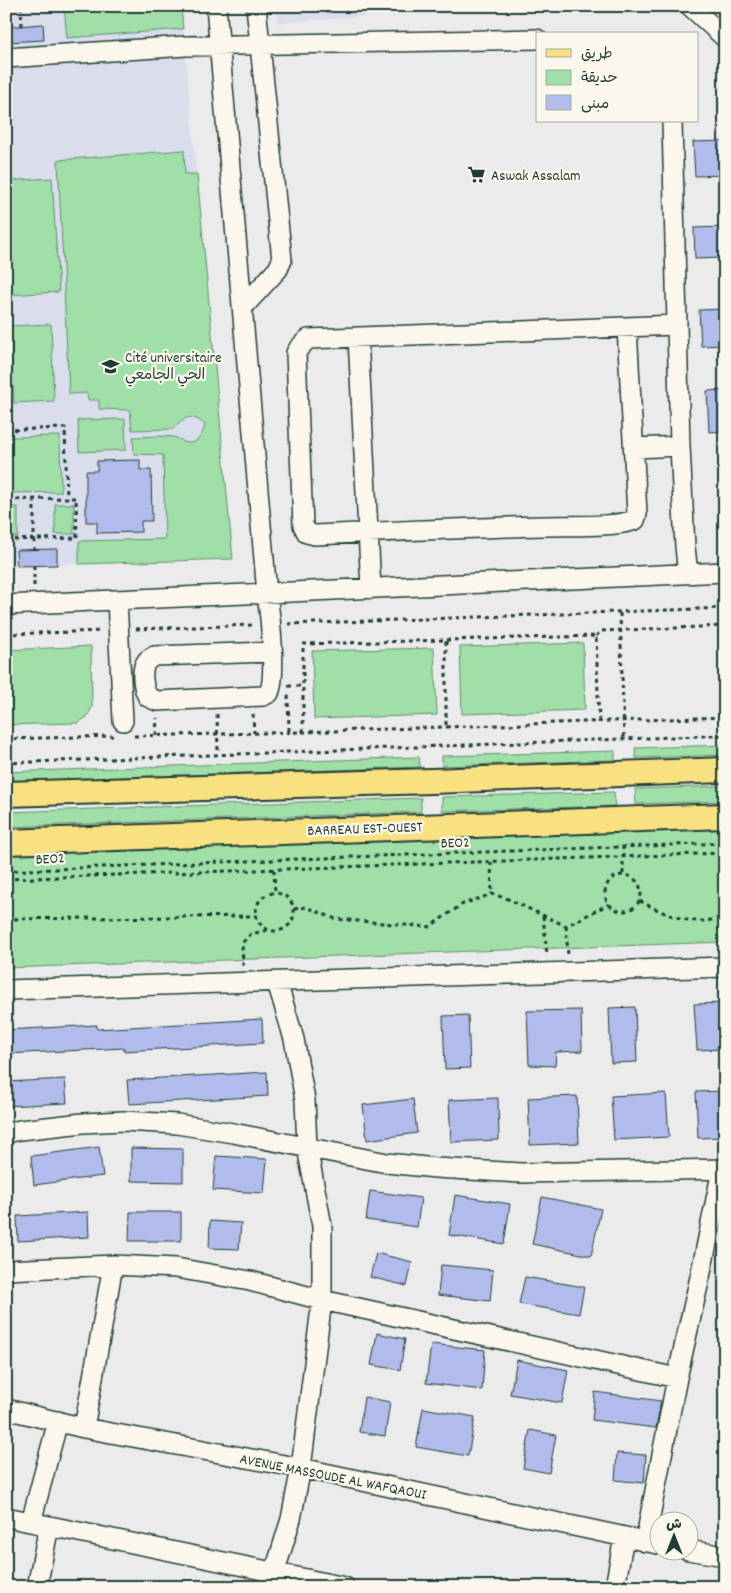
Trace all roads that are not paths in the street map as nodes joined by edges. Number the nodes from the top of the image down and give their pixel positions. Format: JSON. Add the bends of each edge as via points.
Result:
{"nodes":[{"id":1,"x":216,"y":6,"type":"edge"},
{"id":2,"x":256,"y":6,"type":"edge"},
{"id":3,"x":690,"y":6,"type":"edge"},
{"id":4,"x":725,"y":38,"type":"edge"},
{"id":5,"x":536,"y":39,"type":"edge"},
{"id":6,"x":260,"y":45,"type":"junction"},
{"id":7,"x":220,"y":46,"type":"junction"},
{"id":8,"x":6,"y":58,"type":"edge"},
{"id":9,"x":672,"y":122,"type":"edge"},
{"id":10,"x":243,"y":307,"type":"junction"},
{"id":11,"x":677,"y":325,"type":"junction"},
{"id":12,"x":627,"y":327,"type":"junction"},
{"id":13,"x":358,"y":337,"type":"junction"},
{"id":14,"x":680,"y":446,"type":"junction"},
{"id":15,"x":634,"y":448,"type":"junction"},
{"id":16,"x":368,"y":532,"type":"junction"},
{"id":17,"x":725,"y":572,"type":"edge"},
{"id":18,"x":688,"y":574,"type":"junction"},
{"id":19,"x":371,"y":589,"type":"junction"},
{"id":20,"x":267,"y":594,"type":"junction"},
{"id":21,"x":117,"y":600,"type":"junction"},
{"id":22,"x":6,"y":605,"type":"edge"},
{"id":23,"x":272,"y":652,"type":"junction"},
{"id":24,"x":123,"y":731,"type":"road end"},
{"id":25,"x":725,"y":770,"type":"edge"},
{"id":26,"x":6,"y":794,"type":"edge"},
{"id":27,"x":725,"y":816,"type":"edge"},
{"id":28,"x":6,"y":842,"type":"edge"},
{"id":29,"x":725,"y":967,"type":"edge"},
{"id":30,"x":277,"y":982,"type":"junction"},
{"id":31,"x":6,"y":990,"type":"edge"},
{"id":32,"x":6,"y":1134,"type":"edge"},
{"id":33,"x":307,"y":1147,"type":"junction"},
{"id":34,"x":723,"y":1170,"type":"edge"},
{"id":35,"x":113,"y":1265,"type":"junction"},
{"id":36,"x":6,"y":1270,"type":"edge"},
{"id":37,"x":322,"y":1300,"type":"junction"},
{"id":38,"x":677,"y":1378,"type":"junction"},
{"id":39,"x":6,"y":1409,"type":"edge"},
{"id":40,"x":58,"y":1421,"type":"junction"},
{"id":41,"x":84,"y":1428,"type":"junction"},
{"id":42,"x":302,"y":1468,"type":"junction"},
{"id":43,"x":657,"y":1510,"type":"edge"},
{"id":44,"x":6,"y":1517,"type":"edge"},
{"id":45,"x":40,"y":1524,"type":"junction"},
{"id":46,"x":624,"y":1537,"type":"junction"},
{"id":47,"x":648,"y":1542,"type":"edge"},
{"id":48,"x":698,"y":1552,"type":"edge"},
{"id":49,"x":725,"y":1556,"type":"edge"},
{"id":50,"x":273,"y":1580,"type":"edge"},
{"id":51,"x":37,"y":1587,"type":"edge"},
{"id":52,"x":345,"y":1587,"type":"edge"},
{"id":53,"x":615,"y":1587,"type":"edge"}],
"edges":[{"from":1,"to":7,"type":"street"},
{"from":2,"to":6,"type":"street"},
{"from":3,"to":4,"type":"street"},
{"from":5,"to":6,"type":"street"},
{"from":6,"to":7,"type":"street"},
{"from":6,"to":10,"type":"street","via":[[282,260],[278,269]]},
{"from":7,"to":8,"type":"street"},
{"from":7,"to":10,"type":"street"},
{"from":9,"to":11,"type":"street"},
{"from":10,"to":20,"type":"street"},
{"from":11,"to":12,"type":"street"},
{"from":11,"to":14,"type":"street"},
{"from":12,"to":13,"type":"street"},
{"from":12,"to":15,"type":"street"},
{"from":13,"to":16,"type":"street"},
{"from":13,"to":16,"type":"street","via":[[308,339],[296,354],[302,525],[307,533],[315,535]]},
{"from":14,"to":15,"type":"street"},
{"from":14,"to":18,"type":"street"},
{"from":15,"to":16,"type":"street","via":[[637,514],[635,520],[629,522]]},
{"from":16,"to":19,"type":"street"},
{"from":17,"to":18,"type":"street"},
{"from":18,"to":19,"type":"street"},
{"from":19,"to":20,"type":"street"},
{"from":20,"to":21,"type":"street"},
{"from":20,"to":23,"type":"street"},
{"from":21,"to":22,"type":"street"},
{"from":21,"to":24,"type":"street"},
{"from":23,"to":23,"type":"street","via":[[154,656],[144,668],[144,690],[155,701],[263,696],[272,688]]},
{"from":25,"to":26,"type":"main road"},
{"from":27,"to":28,"type":"main road","name":"BARREAU EST-OUEST"},
{"from":29,"to":30,"type":"street"},
{"from":30,"to":31,"type":"street"},
{"from":30,"to":33,"type":"street","via":[[294,1040],[303,1091]]},
{"from":32,"to":33,"type":"street","via":[[123,1121],[177,1124]]},
{"from":33,"to":34,"type":"street","via":[[387,1163],[480,1171]]},
{"from":33,"to":37,"type":"street","via":[[322,1226]]},
{"from":34,"to":38,"type":"street"},
{"from":35,"to":36,"type":"street"},
{"from":35,"to":37,"type":"street","via":[[176,1268],[250,1281]]},
{"from":35,"to":41,"type":"street"},
{"from":37,"to":38,"type":"street"},
{"from":37,"to":42,"type":"street"},
{"from":38,"to":43,"type":"street"},
{"from":39,"to":40,"type":"street","name":"AVENUE MASSOUDE AL WAFQAOUI"},
{"from":40,"to":41,"type":"street","name":"AVENUE MASSOUDE AL WAFQAOUI"},
{"from":40,"to":45,"type":"street"},
{"from":41,"to":42,"type":"street","name":"AVENUE MASSOUDE AL WAFQAOUI"},
{"from":42,"to":46,"type":"street","name":"AVENUE MASSOUDE AL WAFQAOUI"},
{"from":42,"to":50,"type":"street"},
{"from":44,"to":45,"type":"street"},
{"from":45,"to":50,"type":"street"},
{"from":45,"to":51,"type":"street"},
{"from":46,"to":47,"type":"street","name":"AVENUE MASSOUDE AL WAFQAOUI"},
{"from":46,"to":53,"type":"street"},
{"from":48,"to":49,"type":"street"},
{"from":50,"to":52,"type":"street"}]}
